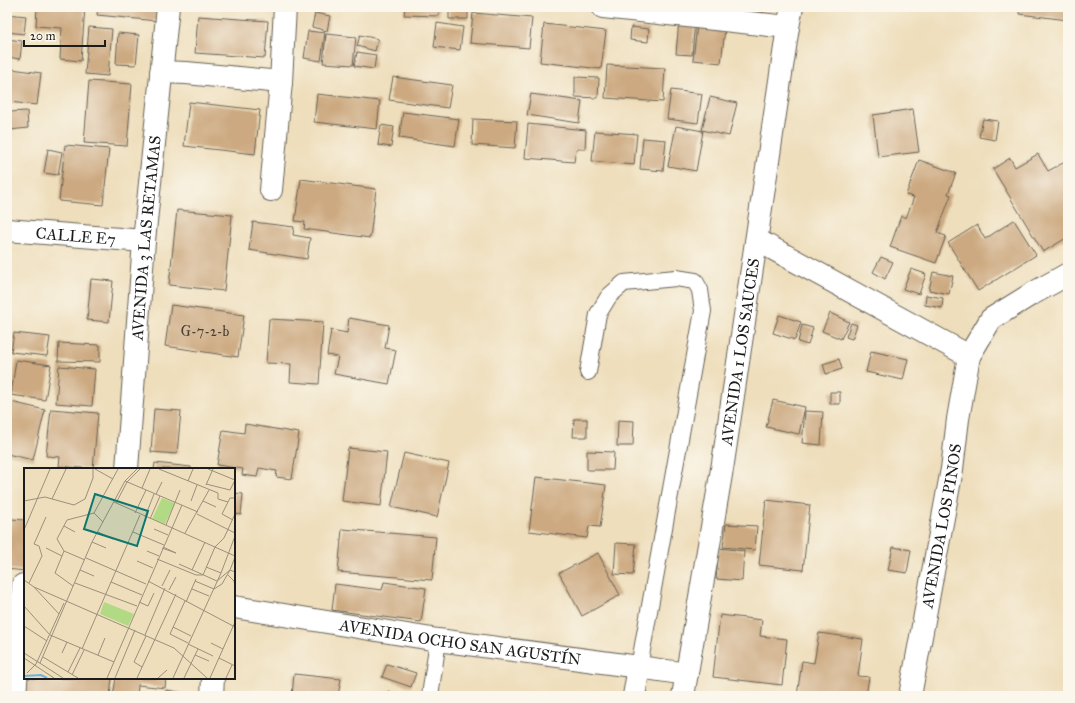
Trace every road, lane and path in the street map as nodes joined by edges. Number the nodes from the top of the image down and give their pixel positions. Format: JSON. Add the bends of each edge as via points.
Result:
{"nodes":[{"id":1,"x":168,"y":7,"type":"edge"},
{"id":2,"x":285,"y":7,"type":"edge"},
{"id":3,"x":604,"y":7,"type":"edge"},
{"id":4,"x":790,"y":17,"type":"edge"},
{"id":5,"x":161,"y":72,"type":"junction"},
{"id":6,"x":281,"y":82,"type":"junction"},
{"id":7,"x":271,"y":190,"type":"dead end"},
{"id":8,"x":7,"y":230,"type":"edge"},
{"id":9,"x":756,"y":240,"type":"junction"},
{"id":10,"x":144,"y":242,"type":"junction"},
{"id":11,"x":1068,"y":274,"type":"edge"},
{"id":12,"x":969,"y":356,"type":"junction"},
{"id":13,"x":588,"y":372,"type":"dead end"},
{"id":14,"x":127,"y":468,"type":"edge"},
{"id":15,"x":18,"y":584,"type":"edge"},
{"id":16,"x":235,"y":607,"type":"edge"},
{"id":17,"x":438,"y":640,"type":"junction"},
{"id":18,"x":639,"y":667,"type":"junction"},
{"id":19,"x":687,"y":674,"type":"junction"},
{"id":20,"x":214,"y":679,"type":"edge"},
{"id":21,"x":14,"y":696,"type":"edge"},
{"id":22,"x":212,"y":696,"type":"edge"},
{"id":23,"x":430,"y":696,"type":"edge"},
{"id":24,"x":634,"y":696,"type":"edge"},
{"id":25,"x":683,"y":696,"type":"edge"},
{"id":26,"x":910,"y":696,"type":"edge"}],
"edges":[{"from":1,"to":5,"type":"street","name":"AVENIDA 3 LAS RETAMAS"},
{"from":2,"to":6,"type":"street"},
{"from":3,"to":4,"type":"street"},
{"from":4,"to":9,"type":"street","name":"AVENIDA 1 LOS SAUCES"},
{"from":5,"to":6,"type":"street"},
{"from":5,"to":10,"type":"street","name":"AVENIDA 3 LAS RETAMAS"},
{"from":6,"to":7,"type":"street"},
{"from":8,"to":10,"type":"street","name":"CALLE E7"},
{"from":9,"to":12,"type":"street"},
{"from":9,"to":19,"type":"street","name":"AVENIDA 1 LOS SAUCES"},
{"from":10,"to":14,"type":"street","name":"AVENIDA 3 LAS RETAMAS"},
{"from":11,"to":12,"type":"street","via":[[991,319]]},
{"from":12,"to":26,"type":"street","name":"AVENIDA LOS PINOS","via":[[952,469]]},
{"from":13,"to":18,"type":"lane","via":[[598,314],[609,296],[624,283],[676,278],[695,280],[700,290],[703,311]]},
{"from":15,"to":21,"type":"street"},
{"from":16,"to":17,"type":"street","name":"AVENIDA OCHO SAN AGUSTÍN"},
{"from":17,"to":18,"type":"street","name":"AVENIDA OCHO SAN AGUSTÍN"},
{"from":17,"to":23,"type":"lane"},
{"from":18,"to":19,"type":"street","name":"AVENIDA OCHO SAN AGUSTÍN"},
{"from":18,"to":24,"type":"street"},
{"from":19,"to":25,"type":"street","name":"AVENIDA 1 LOS SAUCES"},
{"from":20,"to":22,"type":"street"}]}
